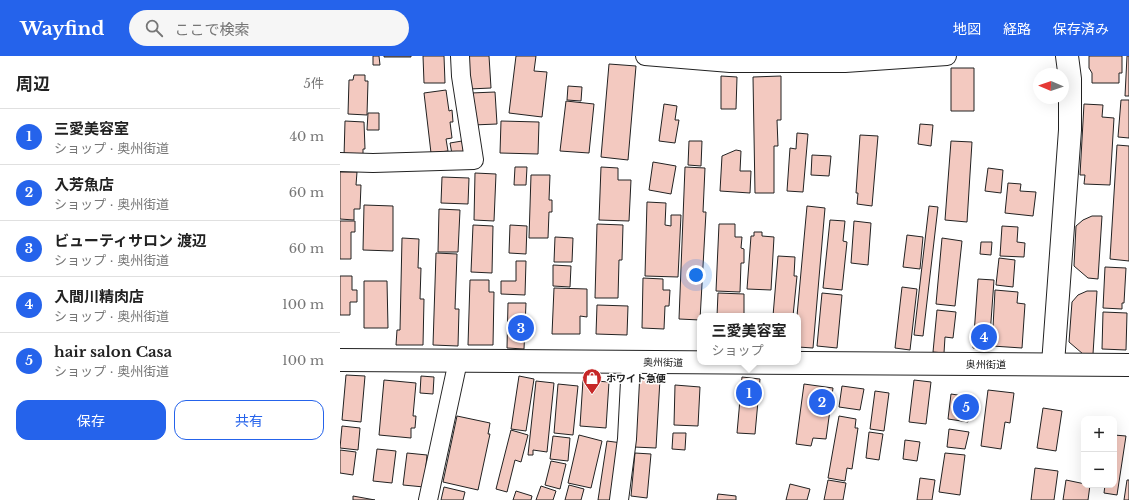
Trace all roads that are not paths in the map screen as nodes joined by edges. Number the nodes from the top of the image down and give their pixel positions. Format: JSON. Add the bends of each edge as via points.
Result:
{"nodes":[{"id":1,"x":460,"y":56,"type":"edge"},
{"id":2,"x":653,"y":56,"type":"edge"},
{"id":3,"x":947,"y":56,"type":"edge"},
{"id":4,"x":1067,"y":56,"type":"edge"},
{"id":5,"x":340,"y":162,"type":"edge"},
{"id":6,"x":340,"y":360,"type":"edge"},
{"id":7,"x":458,"y":361,"type":"junction"},
{"id":8,"x":631,"y":362,"type":"junction"},
{"id":9,"x":697,"y":362,"type":"edge"},
{"id":10,"x":801,"y":363,"type":"edge"},
{"id":11,"x":1053,"y":364,"type":"junction"},
{"id":12,"x":1129,"y":365,"type":"edge"},
{"id":13,"x":428,"y":500,"type":"edge"},
{"id":14,"x":619,"y":500,"type":"edge"}],
"edges":[{"from":1,"to":5,"type":"street","via":[[460,76],[474,160]]},
{"from":2,"to":3,"type":"street","via":[[730,63],[845,63]]},
{"from":4,"to":11,"type":"main road","via":[[1070,79],[1070,130]]},
{"from":6,"to":7,"type":"main road","name":"奥州街道"},
{"from":7,"to":8,"type":"main road","name":"奥州街道"},
{"from":7,"to":13,"type":"street"},
{"from":8,"to":9,"type":"main road","name":"奥州街道"},
{"from":8,"to":14,"type":"street","via":[[627,439]]},
{"from":10,"to":11,"type":"main road","name":"奥州街道"},
{"from":11,"to":12,"type":"main road","name":"奥州街道"}]}
